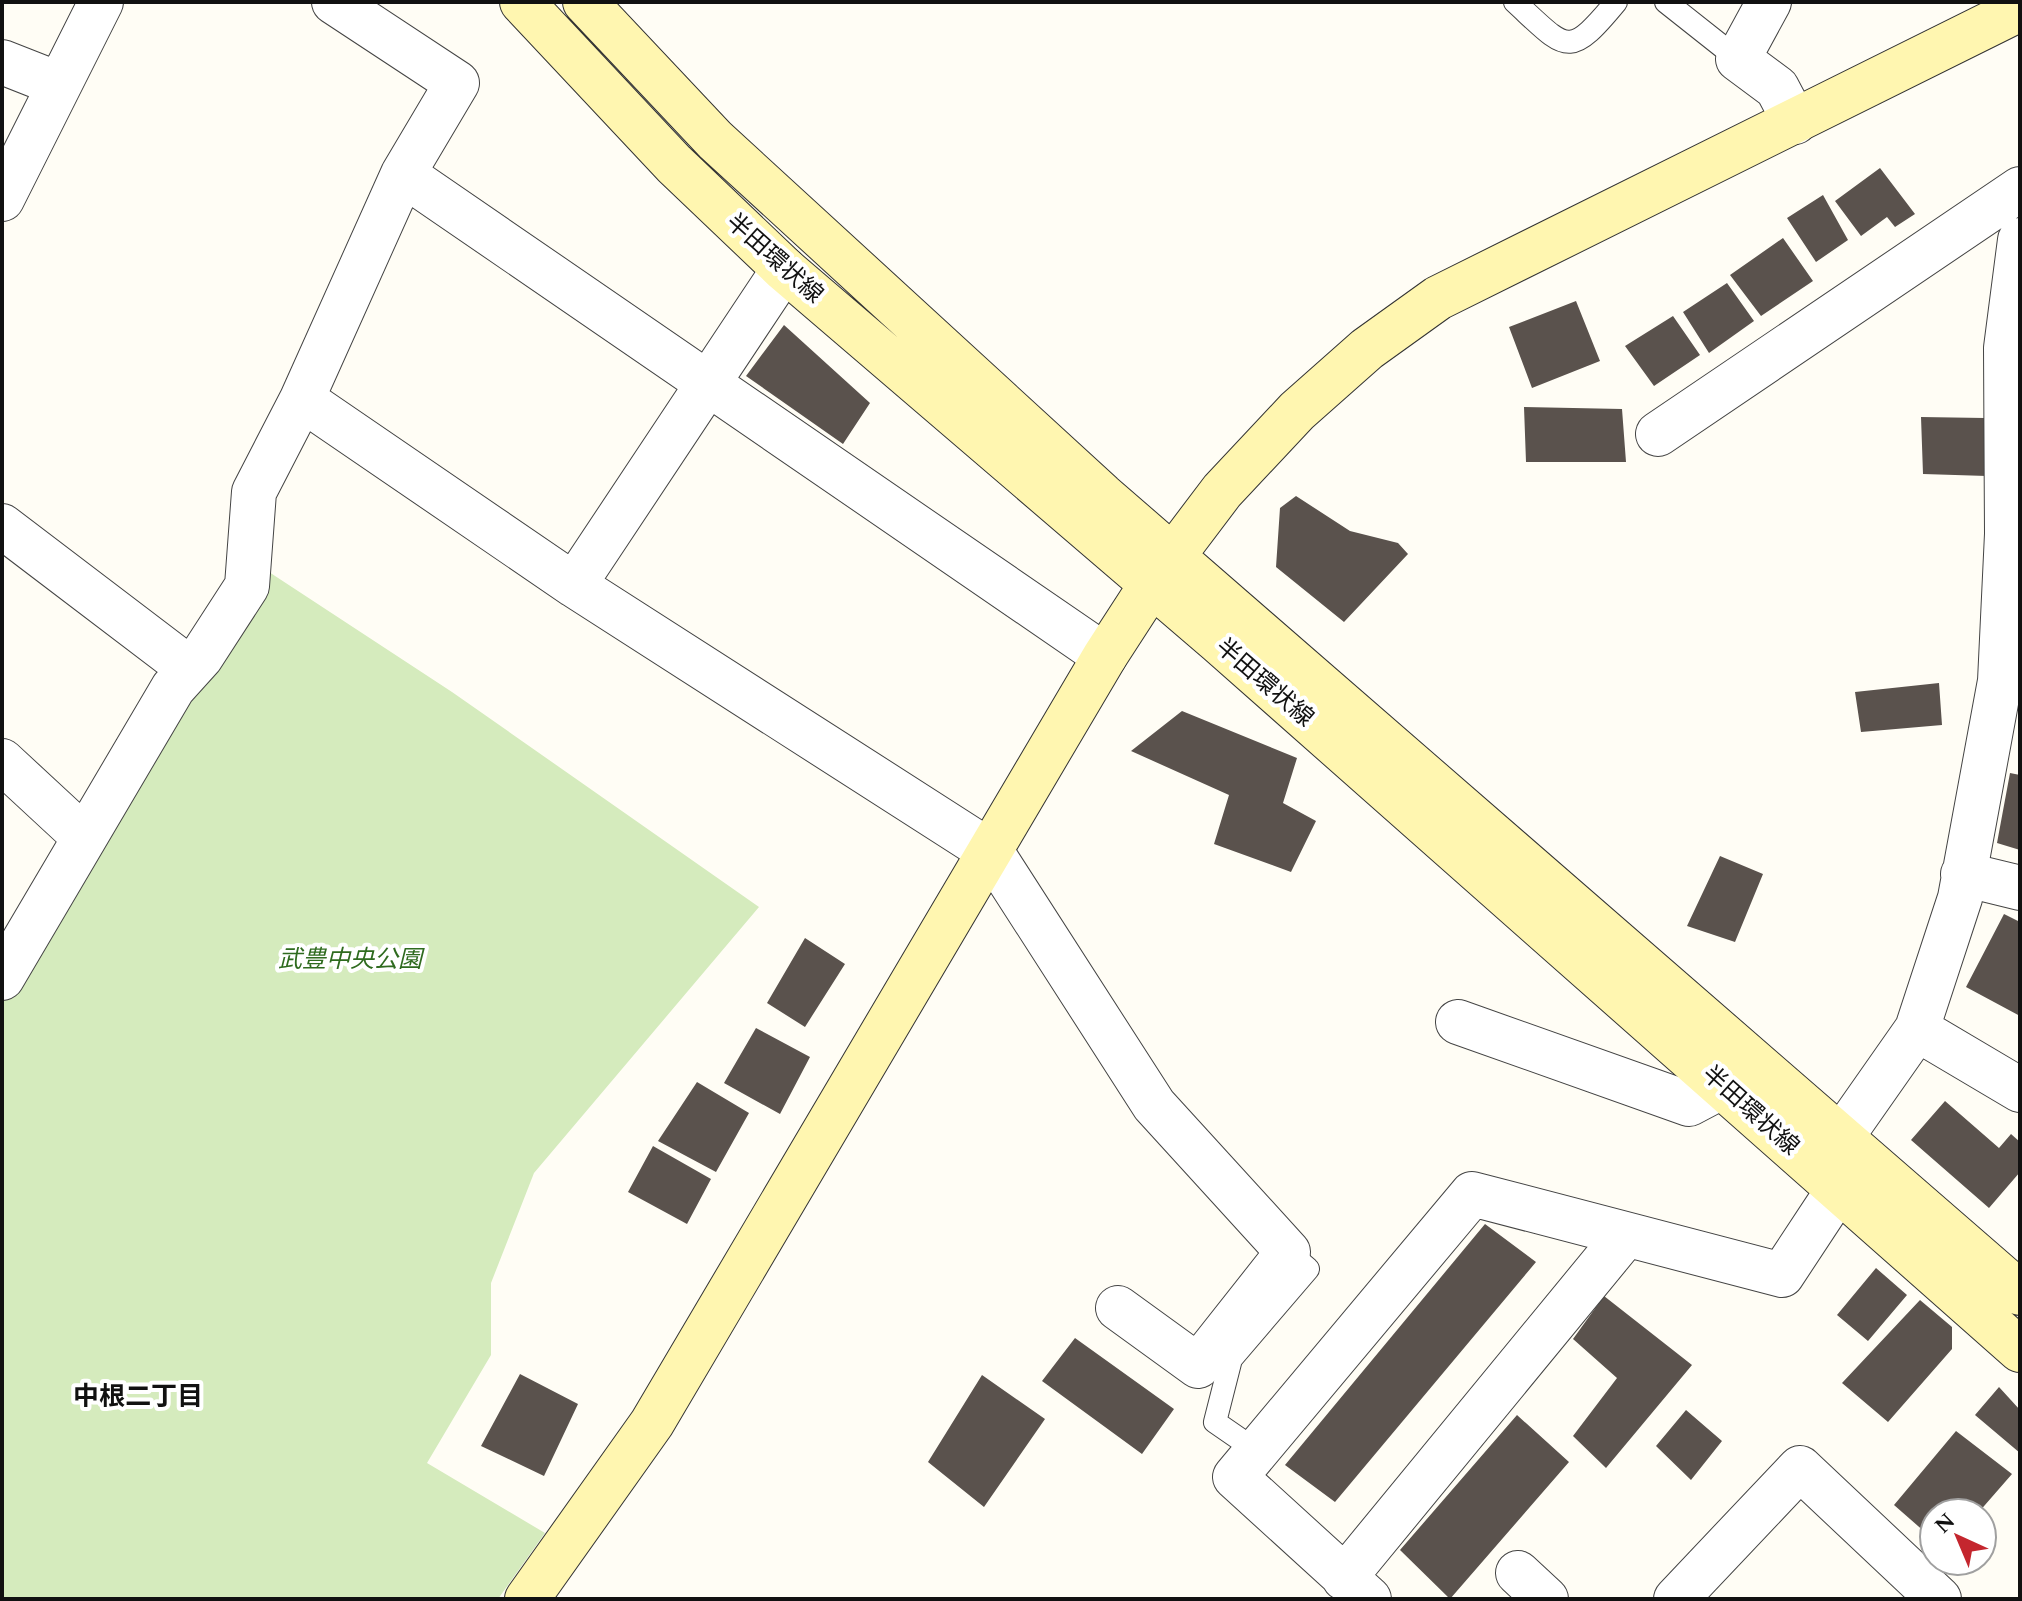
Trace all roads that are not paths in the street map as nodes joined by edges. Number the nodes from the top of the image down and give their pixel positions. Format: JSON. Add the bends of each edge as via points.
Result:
{"nodes":[{"id":1,"x":101,"y":2,"type":"edge"},
{"id":2,"x":334,"y":2,"type":"edge"},
{"id":3,"x":522,"y":2,"type":"edge"},
{"id":4,"x":585,"y":2,"type":"edge"},
{"id":5,"x":1515,"y":2,"type":"edge"},
{"id":6,"x":1616,"y":2,"type":"edge"},
{"id":7,"x":1666,"y":2,"type":"edge"},
{"id":8,"x":1769,"y":2,"type":"edge"},
{"id":9,"x":2020,"y":9,"type":"edge"},
{"id":10,"x":1738,"y":59,"type":"junction"},
{"id":11,"x":2,"y":62,"type":"edge"},
{"id":12,"x":58,"y":84,"type":"junction"},
{"id":13,"x":1795,"y":122,"type":"junction"},
{"id":14,"x":403,"y":174,"type":"junction"},
{"id":15,"x":2020,"y":189,"type":"edge"},
{"id":16,"x":2,"y":199,"type":"edge"},
{"id":17,"x":2020,"y":240,"type":"edge"},
{"id":18,"x":784,"y":269,"type":"junction"},
{"id":19,"x":708,"y":385,"type":"junction"},
{"id":20,"x":302,"y":399,"type":"junction"},
{"id":21,"x":1658,"y":434,"type":"dead end"},
{"id":22,"x":2,"y":526,"type":"edge"},
{"id":23,"x":1162,"y":570,"type":"junction"},
{"id":24,"x":574,"y":585,"type":"junction"},
{"id":25,"x":1105,"y":656,"type":"junction"},
{"id":26,"x":190,"y":669,"type":"junction"},
{"id":27,"x":2,"y":761,"type":"edge"},
{"id":28,"x":84,"y":837,"type":"junction"},
{"id":29,"x":992,"y":853,"type":"junction"},
{"id":30,"x":1963,"y":874,"type":"junction"},
{"id":31,"x":2020,"y":888,"type":"edge"},
{"id":32,"x":2,"y":978,"type":"edge"},
{"id":33,"x":1458,"y":1022,"type":"dead end"},
{"id":34,"x":1917,"y":1029,"type":"junction"},
{"id":35,"x":1725,"y":1085,"type":"junction"},
{"id":36,"x":2020,"y":1090,"type":"edge"},
{"id":37,"x":1842,"y":1136,"type":"junction"},
{"id":38,"x":1838,"y":1190,"type":"junction"},
{"id":39,"x":1625,"y":1236,"type":"junction"},
{"id":40,"x":1288,"y":1252,"type":"junction"},
{"id":41,"x":2020,"y":1293,"type":"edge"},
{"id":42,"x":1118,"y":1308,"type":"dead end"},
{"id":43,"x":2020,"y":1350,"type":"edge"},
{"id":44,"x":1257,"y":1451,"type":"junction"},
{"id":45,"x":1356,"y":1588,"type":"edge"},
{"id":46,"x":527,"y":1599,"type":"edge"},
{"id":47,"x":1676,"y":1599,"type":"edge"},
{"id":48,"x":1939,"y":1599,"type":"edge"}],
"edges":[{"from":1,"to":12,"type":"street"},
{"from":2,"to":14,"type":"street","via":[[457,83]]},
{"from":3,"to":18,"type":"main road","name":"半田環状線","via":[[674,164]]},
{"from":4,"to":23,"type":"main road","name":"半田環状線","via":[[715,140]]},
{"from":5,"to":6,"type":"lane","via":[[1554,38],[1572,43],[1586,38]]},
{"from":7,"to":10,"type":"lane"},
{"from":8,"to":10,"type":"street"},
{"from":9,"to":13,"type":"main road"},
{"from":10,"to":13,"type":"street","via":[[1777,88]]},
{"from":11,"to":12,"type":"street"},
{"from":12,"to":16,"type":"street"},
{"from":13,"to":23,"type":"main road","via":[[1438,298],[1367,349],[1297,411],[1222,491]]},
{"from":14,"to":19,"type":"street"},
{"from":14,"to":20,"type":"street"},
{"from":15,"to":21,"type":"street"},
{"from":17,"to":30,"type":"street","via":[[2006,348],[2007,534],[2000,681]]},
{"from":18,"to":19,"type":"street"},
{"from":18,"to":23,"type":"main road","name":"半田環状線"},
{"from":19,"to":24,"type":"street"},
{"from":19,"to":25,"type":"street"},
{"from":20,"to":24,"type":"street"},
{"from":20,"to":26,"type":"street","via":[[254,492],[247,586]]},
{"from":22,"to":26,"type":"street"},
{"from":23,"to":25,"type":"main road"},
{"from":23,"to":35,"type":"main road","name":"半田環状線"},
{"from":23,"to":37,"type":"main road","name":"半田環状線"},
{"from":24,"to":29,"type":"street"},
{"from":25,"to":29,"type":"main road"},
{"from":26,"to":28,"type":"street","via":[[173,688]]},
{"from":27,"to":28,"type":"street"},
{"from":28,"to":32,"type":"street"},
{"from":29,"to":40,"type":"street","via":[[1154,1105]]},
{"from":29,"to":46,"type":"main road","via":[[652,1423]]},
{"from":30,"to":31,"type":"street"},
{"from":30,"to":34,"type":"street"},
{"from":33,"to":35,"type":"street","via":[[1689,1104]]},
{"from":34,"to":36,"type":"street"},
{"from":34,"to":37,"type":"street"},
{"from":35,"to":38,"type":"main road","name":"半田環状線"},
{"from":37,"to":41,"type":"main road","name":"半田環状線"},
{"from":38,"to":39,"type":"street","via":[[1782,1275]]},
{"from":38,"to":43,"type":"main road","name":"半田環状線"},
{"from":39,"to":44,"type":"street","via":[[1472,1194]]},
{"from":39,"to":45,"type":"street"},
{"from":40,"to":42,"type":"street","via":[[1198,1366]]},
{"from":40,"to":44,"type":"lane","via":[[1308,1269],[1231,1359],[1215,1422]]},
{"from":44,"to":45,"type":"street","via":[[1235,1477]]},
{"from":47,"to":48,"type":"street","via":[[1800,1468]]}]}
